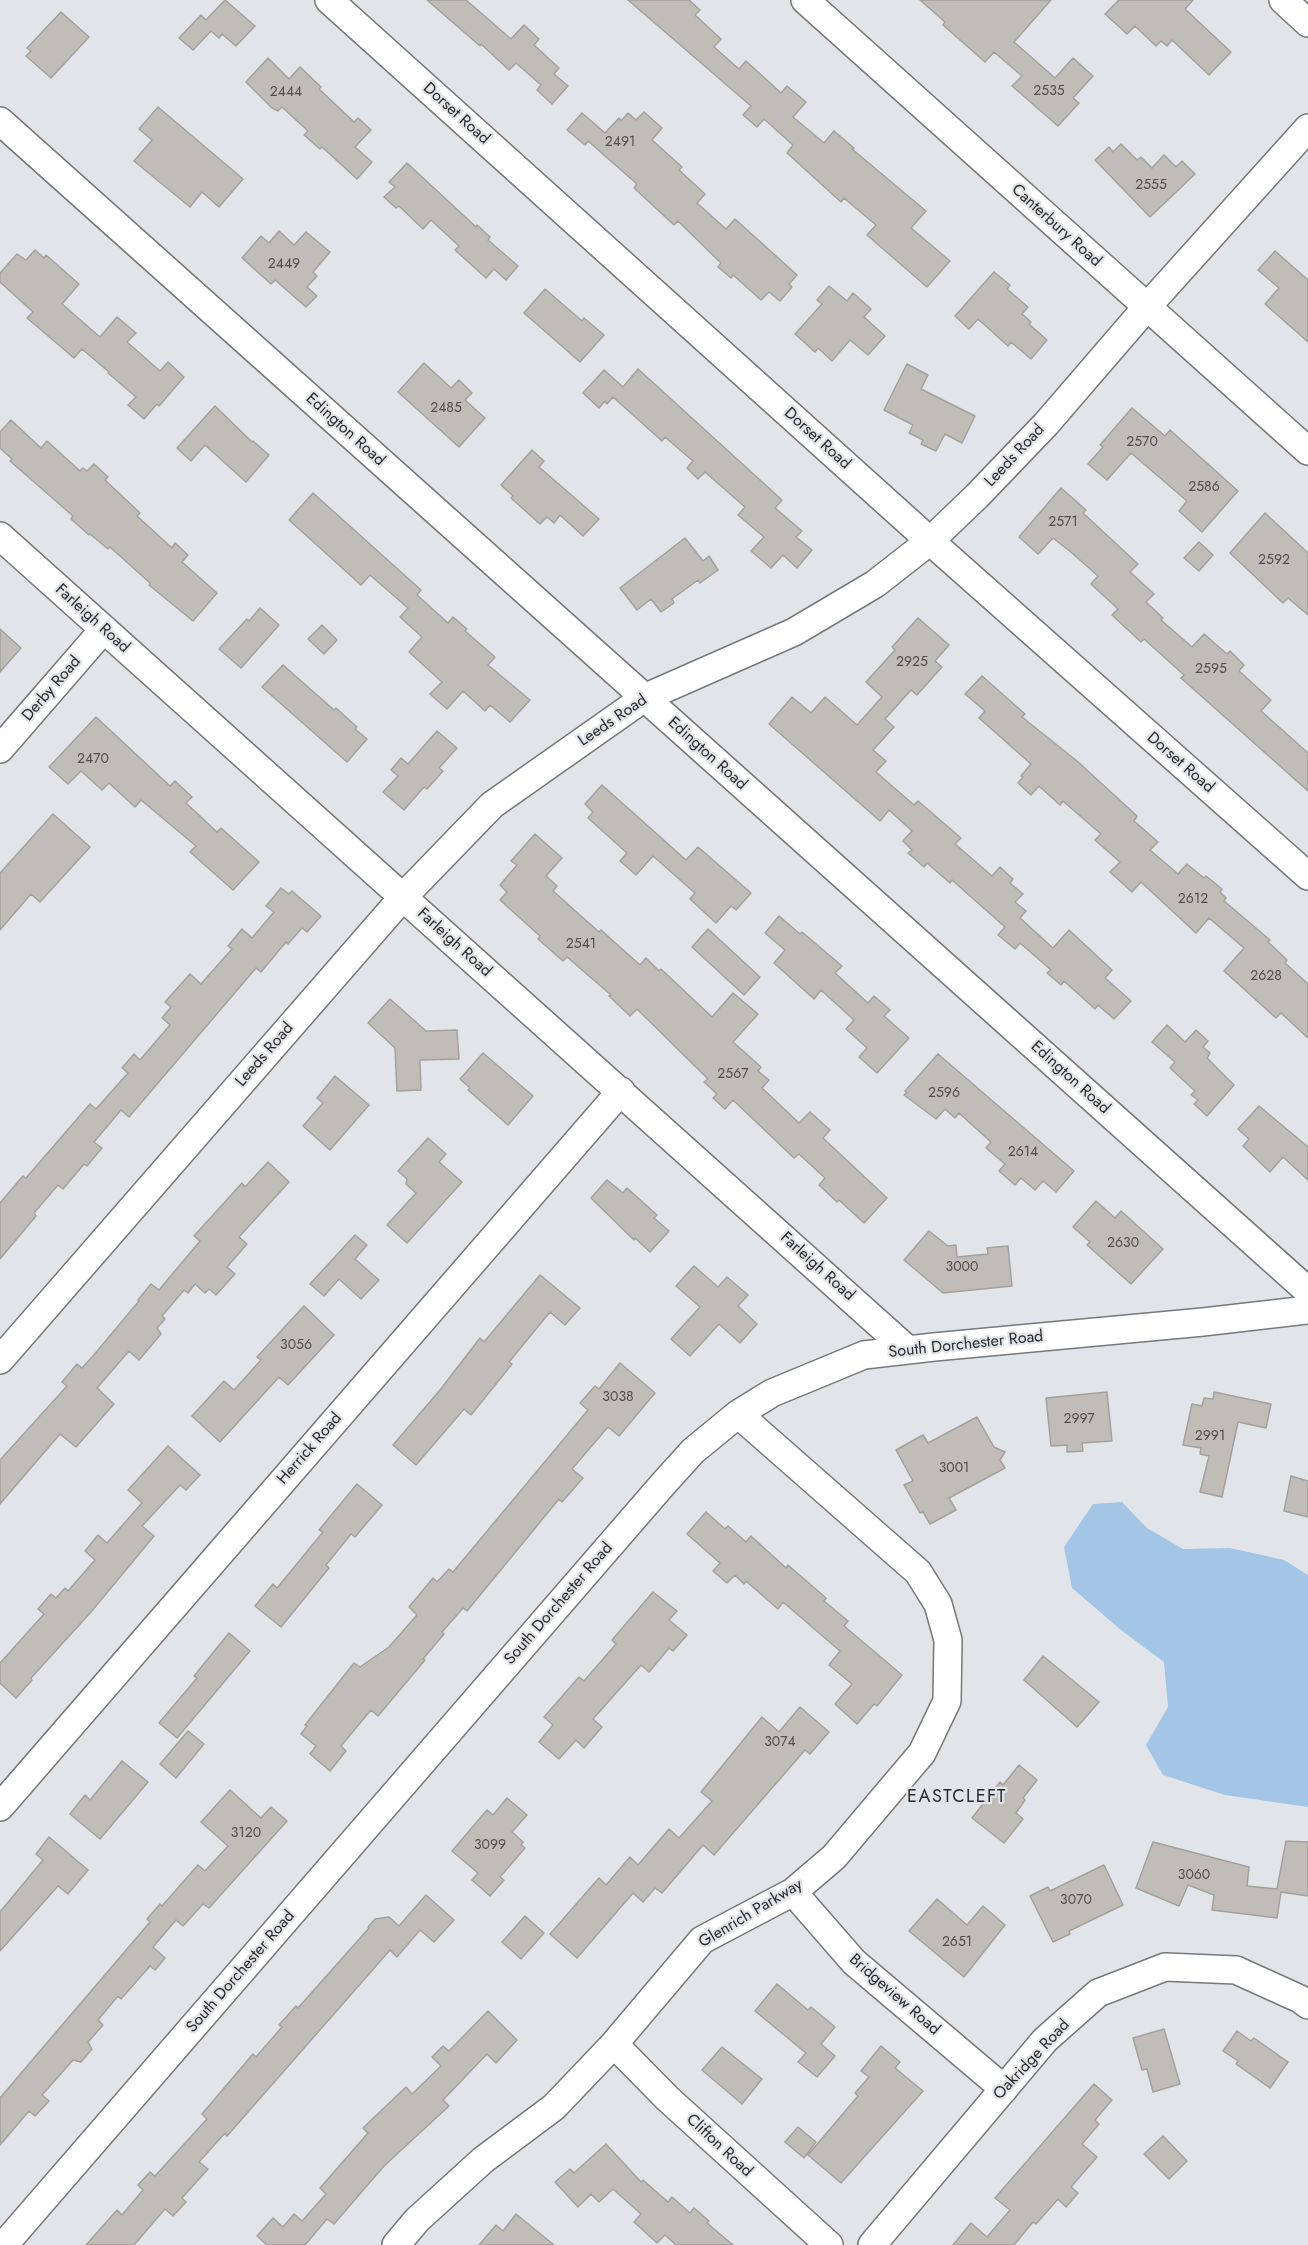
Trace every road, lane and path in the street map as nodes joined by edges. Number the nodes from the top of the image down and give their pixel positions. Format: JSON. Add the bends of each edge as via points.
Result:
{"nodes":[{"id":1,"x":329,"y":0,"type":"edge"},
{"id":2,"x":805,"y":0,"type":"edge"},
{"id":3,"x":1283,"y":0,"type":"edge"},
{"id":4,"x":1308,"y":23,"type":"edge"},
{"id":5,"x":0,"y":121,"type":"edge"},
{"id":6,"x":1308,"y":128,"type":"edge"},
{"id":7,"x":1146,"y":308,"type":"junction"},
{"id":8,"x":1308,"y":451,"type":"edge"},
{"id":9,"x":0,"y":536,"type":"edge"},
{"id":10,"x":930,"y":541,"type":"junction"},
{"id":11,"x":104,"y":629,"type":"junction"},
{"id":12,"x":644,"y":698,"type":"junction"},
{"id":13,"x":0,"y":749,"type":"edge"},
{"id":14,"x":1308,"y":876,"type":"edge"},
{"id":15,"x":403,"y":897,"type":"junction"},
{"id":16,"x":621,"y":1091,"type":"junction"},
{"id":17,"x":1308,"y":1291,"type":"edge"},
{"id":18,"x":1308,"y":1310,"type":"edge"},
{"id":19,"x":908,"y":1350,"type":"junction"},
{"id":20,"x":0,"y":1360,"type":"edge"},
{"id":21,"x":738,"y":1414,"type":"junction"},
{"id":22,"x":0,"y":1807,"type":"edge"},
{"id":23,"x":793,"y":1892,"type":"junction"},
{"id":24,"x":1308,"y":2005,"type":"edge"},
{"id":25,"x":614,"y":2044,"type":"junction"},
{"id":26,"x":1004,"y":2089,"type":"junction"},
{"id":27,"x":4,"y":2245,"type":"edge"},
{"id":28,"x":396,"y":2245,"type":"edge"},
{"id":29,"x":829,"y":2245,"type":"edge"},
{"id":30,"x":872,"y":2245,"type":"edge"}],
"edges":[{"from":1,"to":10,"type":"street","name":"Dorset Road"},
{"from":2,"to":7,"type":"street","name":"Canterbury Road"},
{"from":3,"to":4,"type":"street"},
{"from":5,"to":12,"type":"street","name":"Edington Road"},
{"from":6,"to":7,"type":"street","name":"Leeds Road"},
{"from":7,"to":8,"type":"street","name":"Canterbury Road"},
{"from":7,"to":10,"type":"street","name":"Leeds Road","via":[[1046,424]]},
{"from":9,"to":11,"type":"street","name":"Farleigh Road"},
{"from":10,"to":12,"type":"street","name":"Leeds Road","via":[[875,584],[794,632]]},
{"from":10,"to":14,"type":"street","name":"Dorset Road"},
{"from":11,"to":13,"type":"street","name":"Derby Road"},
{"from":11,"to":15,"type":"street","name":"Farleigh Road"},
{"from":12,"to":15,"type":"street","name":"Leeds Road","via":[[492,805]]},
{"from":12,"to":17,"type":"street","name":"Edington Road"},
{"from":15,"to":16,"type":"street","name":"Farleigh Road"},
{"from":15,"to":20,"type":"street","name":"Leeds Road"},
{"from":16,"to":19,"type":"street","name":"Farleigh Road"},
{"from":16,"to":22,"type":"street","name":"Herrick Road"},
{"from":18,"to":19,"type":"street","name":"South Dorchester Road"},
{"from":19,"to":21,"type":"street","name":"South Dorchester Road","via":[[864,1355],[772,1393]]},
{"from":21,"to":23,"type":"street","name":"Glenrich Parkway","via":[[918,1572],[938,1604],[948,1640],[947,1701],[922,1753],[834,1857]]},
{"from":21,"to":27,"type":"street","name":"South Dorchester Road","via":[[678,1467]]},
{"from":23,"to":25,"type":"street","name":"Glenrich Parkway","via":[[702,1940]]},
{"from":23,"to":26,"type":"street","name":"Bridgeview Road","via":[[854,1962]]},
{"from":24,"to":26,"type":"street","name":"Oakridge Road","via":[[1236,1970],[1165,1967],[1098,1993],[1045,2040]]},
{"from":25,"to":28,"type":"street","name":"Glenrich Parkway","via":[[554,2107],[483,2160],[417,2220]]},
{"from":25,"to":29,"type":"street","name":"Clifton Road"},
{"from":26,"to":30,"type":"street","name":"Oakridge Road"}]}
